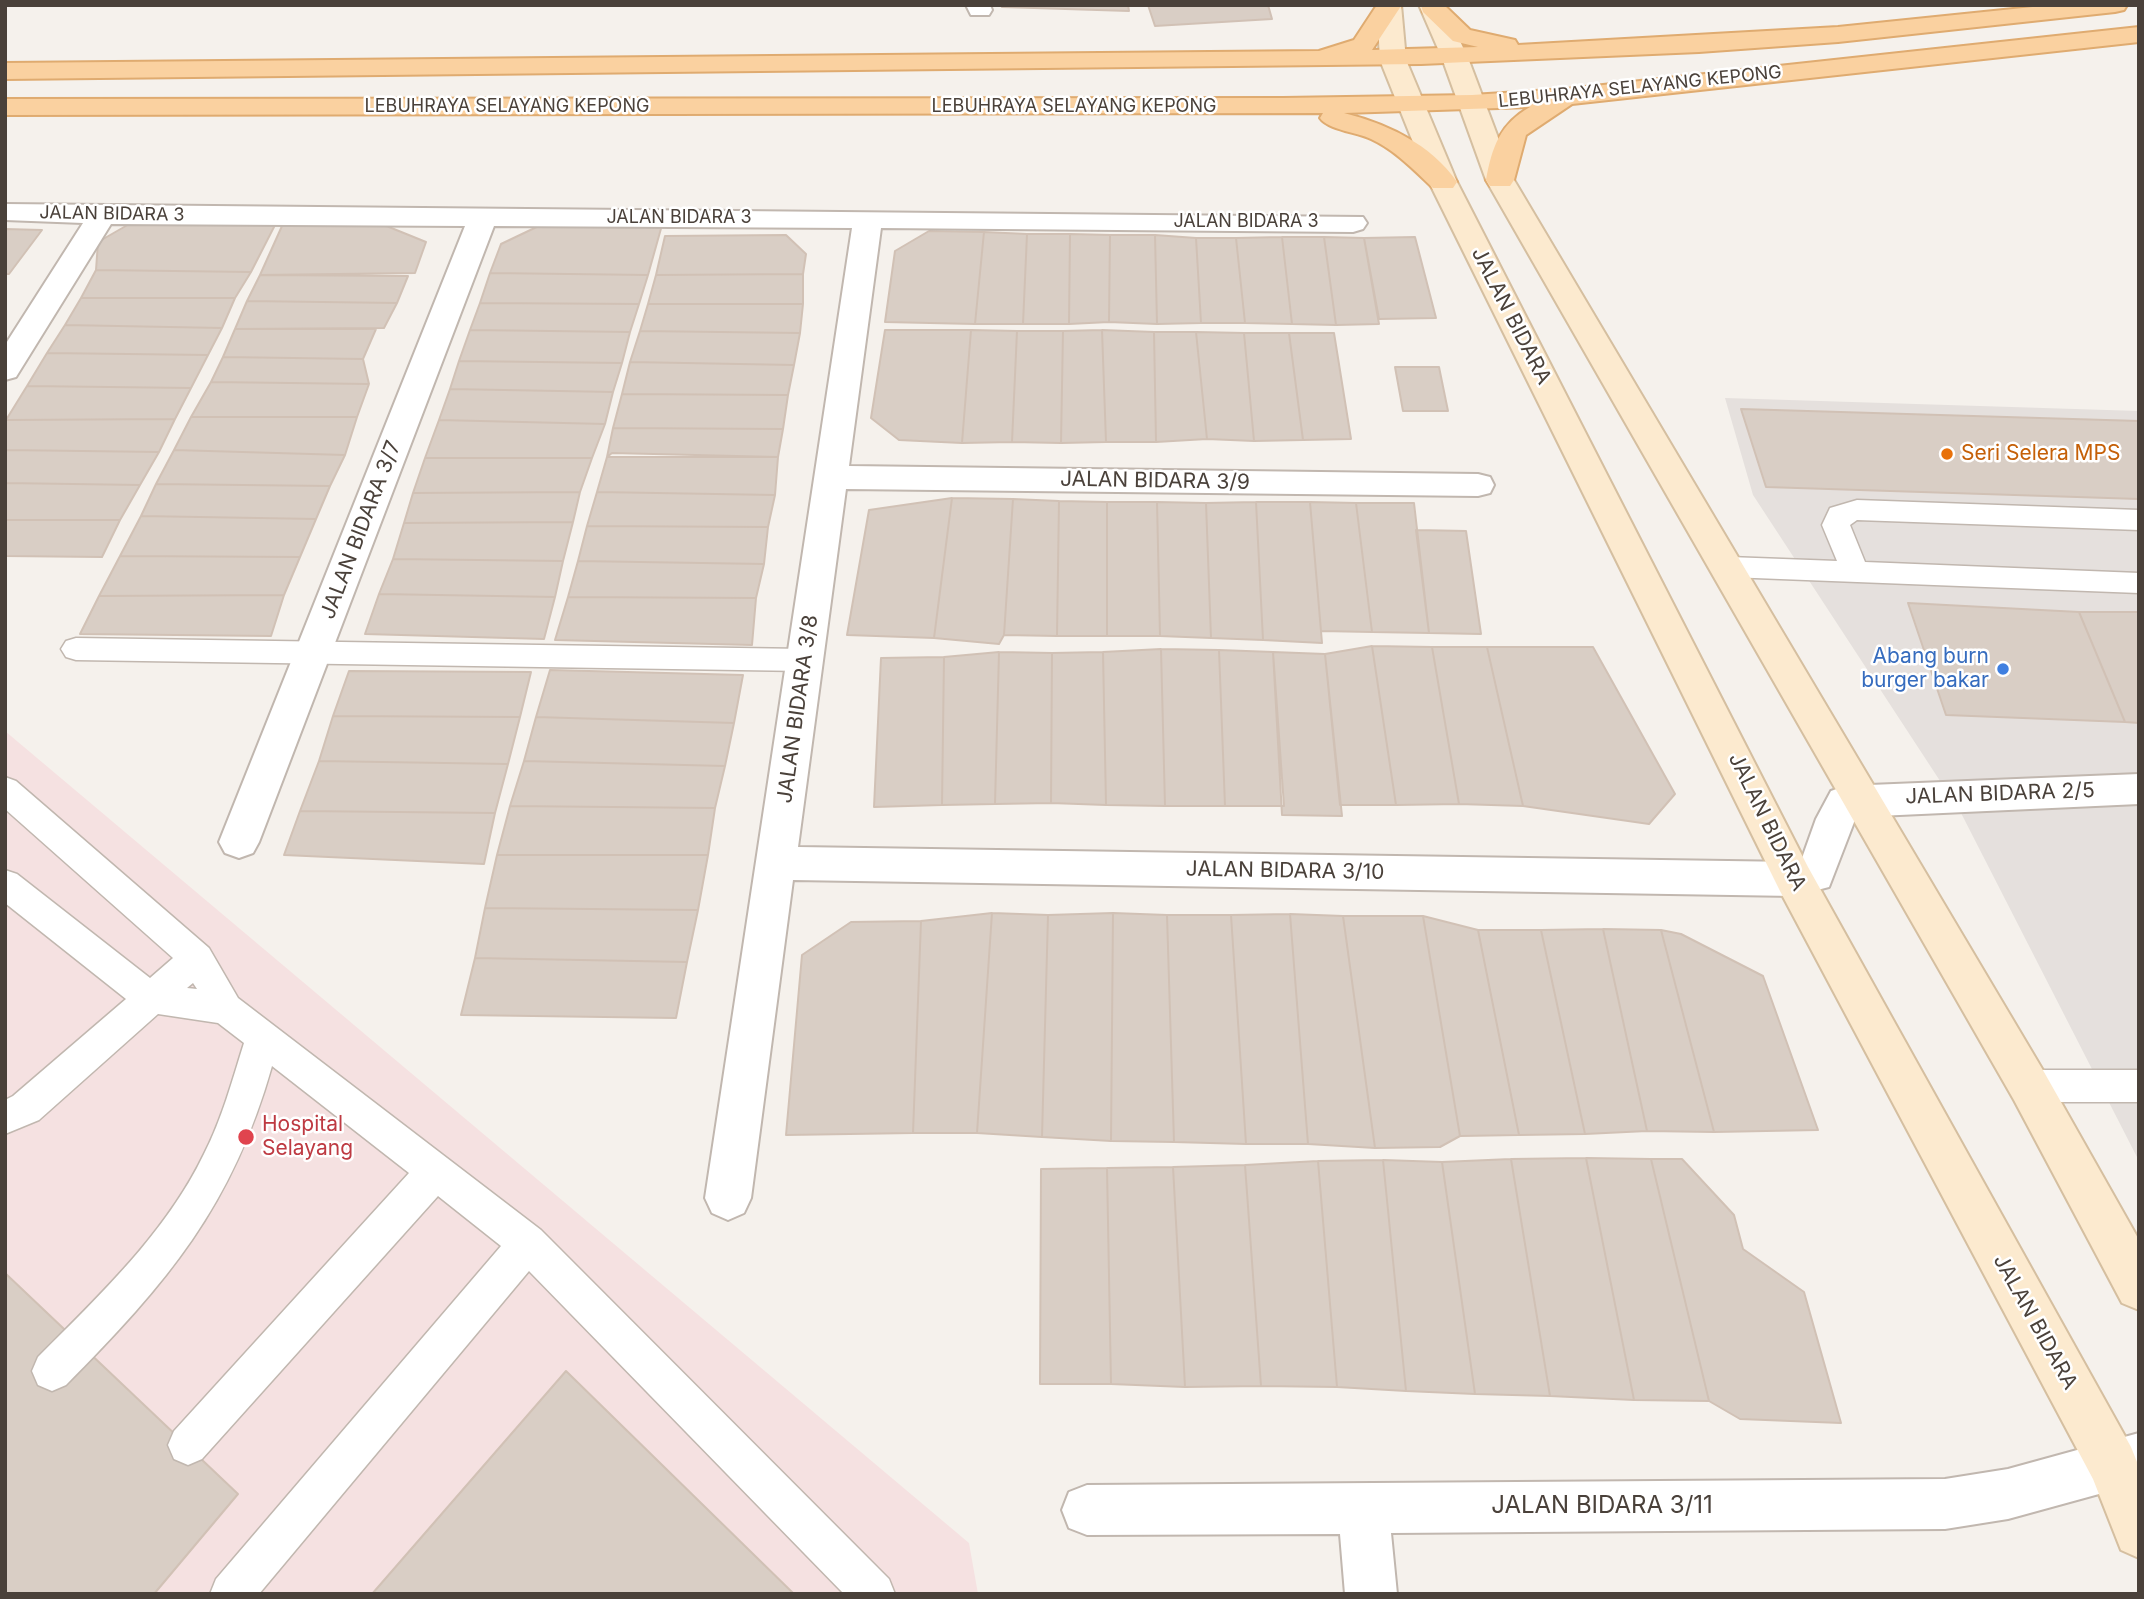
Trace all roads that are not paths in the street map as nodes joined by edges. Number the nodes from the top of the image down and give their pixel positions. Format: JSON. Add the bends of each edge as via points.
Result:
{"nodes":[{"id":1,"x":1389,"y":5,"type":"edge"},
{"id":2,"x":2115,"y":5,"type":"edge"},
{"id":3,"x":1432,"y":6,"type":"edge"},
{"id":4,"x":2139,"y":34,"type":"edge"},
{"id":5,"x":1545,"y":53,"type":"junction"},
{"id":6,"x":1455,"y":58,"type":"junction"},
{"id":7,"x":1312,"y":60,"type":"junction"},
{"id":8,"x":1393,"y":60,"type":"junction"},
{"id":9,"x":5,"y":71,"type":"edge"},
{"id":10,"x":1566,"y":97,"type":"junction"},
{"id":11,"x":1472,"y":103,"type":"junction"},
{"id":12,"x":1409,"y":105,"type":"junction"},
{"id":13,"x":1283,"y":106,"type":"junction"},
{"id":14,"x":5,"y":107,"type":"edge"},
{"id":15,"x":1500,"y":180,"type":"junction"},
{"id":16,"x":1443,"y":182,"type":"junction"},
{"id":17,"x":5,"y":212,"type":"edge"},
{"id":18,"x":102,"y":215,"type":"junction"},
{"id":19,"x":483,"y":217,"type":"junction"},
{"id":20,"x":868,"y":219,"type":"junction"},
{"id":21,"x":1353,"y":223,"type":"dead end"},
{"id":22,"x":5,"y":369,"type":"edge"},
{"id":23,"x":831,"y":477,"type":"junction"},
{"id":24,"x":1478,"y":485,"type":"dead end"},
{"id":25,"x":2139,"y":520,"type":"edge"},
{"id":26,"x":1729,"y":567,"type":"junction"},
{"id":27,"x":1856,"y":571,"type":"junction"},
{"id":28,"x":2139,"y":583,"type":"edge"},
{"id":29,"x":76,"y":649,"type":"dead end"},
{"id":30,"x":314,"y":651,"type":"junction"},
{"id":31,"x":805,"y":660,"type":"junction"},
{"id":32,"x":2139,"y":789,"type":"edge"},
{"id":33,"x":5,"y":790,"type":"edge"},
{"id":34,"x":1862,"y":799,"type":"junction"},
{"id":35,"x":239,"y":842,"type":"dead end"},
{"id":36,"x":777,"y":863,"type":"junction"},
{"id":37,"x":1794,"y":879,"type":"junction"},
{"id":38,"x":5,"y":884,"type":"edge"},
{"id":39,"x":197,"y":958,"type":"junction"},
{"id":40,"x":149,"y":997,"type":"junction"},
{"id":41,"x":226,"y":1009,"type":"junction"},
{"id":42,"x":263,"y":1037,"type":"junction"},
{"id":43,"x":2029,"y":1086,"type":"junction"},
{"id":44,"x":2139,"y":1086,"type":"edge"},
{"id":45,"x":5,"y":1117,"type":"edge"},
{"id":46,"x":435,"y":1172,"type":"junction"},
{"id":47,"x":728,"y":1198,"type":"dead end"},
{"id":48,"x":528,"y":1243,"type":"junction"},
{"id":49,"x":2139,"y":1287,"type":"edge"},
{"id":50,"x":52,"y":1371,"type":"dead end"},
{"id":51,"x":188,"y":1445,"type":"dead end"},
{"id":52,"x":2126,"y":1461,"type":"edge"},
{"id":53,"x":1363,"y":1508,"type":"junction"},
{"id":54,"x":1087,"y":1510,"type":"dead end"},
{"id":55,"x":2139,"y":1532,"type":"edge"},
{"id":56,"x":231,"y":1594,"type":"edge"},
{"id":57,"x":874,"y":1594,"type":"edge"},
{"id":58,"x":1371,"y":1594,"type":"edge"}],
"edges":[{"from":1,"to":7,"type":"main road","via":[[1363,45]]},
{"from":1,"to":8,"type":"main road","name":"JALAN BIDARA"},
{"from":2,"to":5,"type":"main road","name":"LEBUHRAYA SELAYANG KEPONG","via":[[1836,36]]},
{"from":3,"to":5,"type":"main road","via":[[1462,36]]},
{"from":3,"to":6,"type":"main road"},
{"from":4,"to":10,"type":"main road","name":"LEBUHRAYA SELAYANG KEPONG"},
{"from":5,"to":6,"type":"main road","name":"LEBUHRAYA SELAYANG KEPONG"},
{"from":6,"to":8,"type":"main road","name":"LEBUHRAYA SELAYANG KEPONG"},
{"from":6,"to":11,"type":"main road"},
{"from":7,"to":8,"type":"main road","name":"LEBUHRAYA SELAYANG KEPONG"},
{"from":7,"to":9,"type":"main road","name":"LEBUHRAYA SELAYANG KEPONG"},
{"from":8,"to":12,"type":"main road","name":"JALAN BIDARA"},
{"from":10,"to":11,"type":"main road","name":"LEBUHRAYA SELAYANG KEPONG"},
{"from":10,"to":15,"type":"main road","via":[[1517,127],[1506,142]]},
{"from":11,"to":12,"type":"main road","name":"LEBUHRAYA SELAYANG KEPONG"},
{"from":11,"to":15,"type":"main road"},
{"from":12,"to":13,"type":"main road","name":"LEBUHRAYA SELAYANG KEPONG"},
{"from":12,"to":16,"type":"main road","name":"JALAN BIDARA"},
{"from":13,"to":14,"type":"main road","name":"LEBUHRAYA SELAYANG KEPONG"},
{"from":13,"to":16,"type":"main road","via":[[1384,133],[1402,143]]},
{"from":15,"to":26,"type":"main road"},
{"from":16,"to":37,"type":"main road","name":"JALAN BIDARA"},
{"from":17,"to":18,"type":"street","name":"JALAN BIDARA 3"},
{"from":18,"to":19,"type":"street","name":"JALAN BIDARA 3"},
{"from":18,"to":22,"type":"street"},
{"from":19,"to":20,"type":"street","name":"JALAN BIDARA 3"},
{"from":19,"to":30,"type":"street","name":"JALAN BIDARA 3/7"},
{"from":20,"to":21,"type":"street","name":"JALAN BIDARA 3"},
{"from":20,"to":23,"type":"street","name":"JALAN BIDARA 3/8"},
{"from":23,"to":24,"type":"street","name":"JALAN BIDARA 3/9"},
{"from":23,"to":31,"type":"street","name":"JALAN BIDARA 3/8"},
{"from":25,"to":27,"type":"lane","via":[[1857,510],[1840,515],[1836,525]]},
{"from":26,"to":27,"type":"lane"},
{"from":26,"to":34,"type":"main road"},
{"from":27,"to":28,"type":"lane"},
{"from":29,"to":30,"type":"lane"},
{"from":30,"to":31,"type":"lane"},
{"from":30,"to":35,"type":"street","name":"JALAN BIDARA 3/7"},
{"from":31,"to":36,"type":"street","name":"JALAN BIDARA 3/8"},
{"from":32,"to":34,"type":"street","name":"JALAN BIDARA 2/5"},
{"from":33,"to":39,"type":"lane"},
{"from":34,"to":37,"type":"street","via":[[1844,802],[1833,818],[1815,875]]},
{"from":34,"to":43,"type":"main road"},
{"from":36,"to":37,"type":"street","name":"JALAN BIDARA 3/10"},
{"from":36,"to":47,"type":"street","name":"JALAN BIDARA 3/8"},
{"from":37,"to":52,"type":"main road","name":"JALAN BIDARA"},
{"from":38,"to":40,"type":"lane"},
{"from":39,"to":40,"type":"lane"},
{"from":39,"to":41,"type":"lane"},
{"from":40,"to":41,"type":"lane"},
{"from":40,"to":45,"type":"lane","via":[[26,1108]]},
{"from":41,"to":42,"type":"lane"},
{"from":42,"to":46,"type":"lane"},
{"from":42,"to":50,"type":"lane","via":[[232,1135],[190,1215],[132,1292]]},
{"from":43,"to":44,"type":"lane"},
{"from":43,"to":49,"type":"main road"},
{"from":46,"to":48,"type":"lane"},
{"from":46,"to":51,"type":"lane"},
{"from":48,"to":56,"type":"lane"},
{"from":48,"to":57,"type":"lane"},
{"from":52,"to":53,"type":"street","name":"JALAN BIDARA 3/11","via":[[2008,1494],[1945,1504]]},
{"from":52,"to":55,"type":"main road","name":"JALAN BIDARA"},
{"from":53,"to":54,"type":"street","name":"JALAN BIDARA 3/11"},
{"from":53,"to":58,"type":"street"}]}
